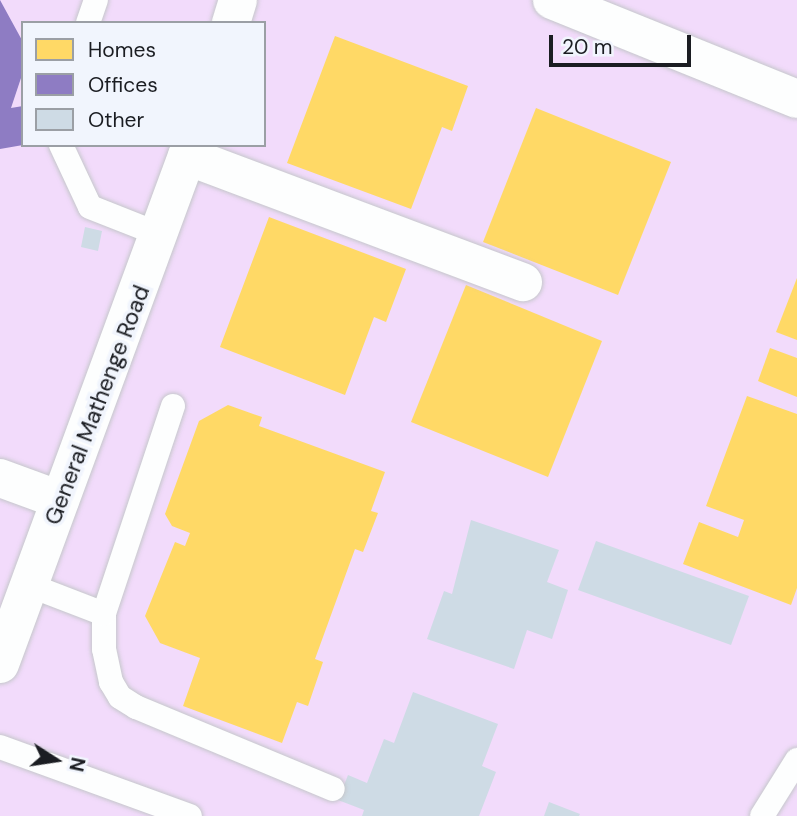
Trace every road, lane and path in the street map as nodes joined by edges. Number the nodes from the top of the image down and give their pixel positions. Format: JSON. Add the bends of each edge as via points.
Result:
{"nodes":[{"id":1,"x":96,"y":0,"type":"edge"},
{"id":2,"x":238,"y":0,"type":"edge"},
{"id":3,"x":552,"y":0,"type":"edge"},
{"id":4,"x":89,"y":21,"type":"edge"},
{"id":5,"x":232,"y":21,"type":"edge"},
{"id":6,"x":797,"y":99,"type":"edge"},
{"id":7,"x":62,"y":147,"type":"edge"},
{"id":8,"x":189,"y":151,"type":"edge"},
{"id":9,"x":161,"y":235,"type":"junction"},
{"id":10,"x":523,"y":282,"type":"dead end"},
{"id":11,"x":173,"y":406,"type":"dead end"},
{"id":12,"x":0,"y":478,"type":"edge"},
{"id":13,"x":60,"y":500,"type":"junction"},
{"id":14,"x":29,"y":585,"type":"junction"},
{"id":15,"x":104,"y":614,"type":"junction"},
{"id":16,"x":0,"y":664,"type":"edge"},
{"id":17,"x":0,"y":747,"type":"edge"},
{"id":18,"x":797,"y":760,"type":"edge"},
{"id":19,"x":333,"y":789,"type":"dead end"},
{"id":20,"x":190,"y":816,"type":"edge"},
{"id":21,"x":762,"y":816,"type":"edge"}],
"edges":[{"from":1,"to":4,"type":"lane"},
{"from":2,"to":5,"type":"street"},
{"from":3,"to":6,"type":"street"},
{"from":7,"to":9,"type":"lane","via":[[90,207]]},
{"from":8,"to":9,"type":"street","name":"General Mathenge Road"},
{"from":8,"to":10,"type":"street"},
{"from":9,"to":13,"type":"street","name":"General Mathenge Road"},
{"from":11,"to":15,"type":"lane"},
{"from":12,"to":13,"type":"street"},
{"from":13,"to":14,"type":"street","name":"General Mathenge Road"},
{"from":14,"to":15,"type":"lane"},
{"from":14,"to":16,"type":"street","name":"General Mathenge Road"},
{"from":15,"to":19,"type":"lane","via":[[104,649],[120,697],[226,748]]},
{"from":17,"to":20,"type":"lane"},
{"from":18,"to":21,"type":"lane"}]}
